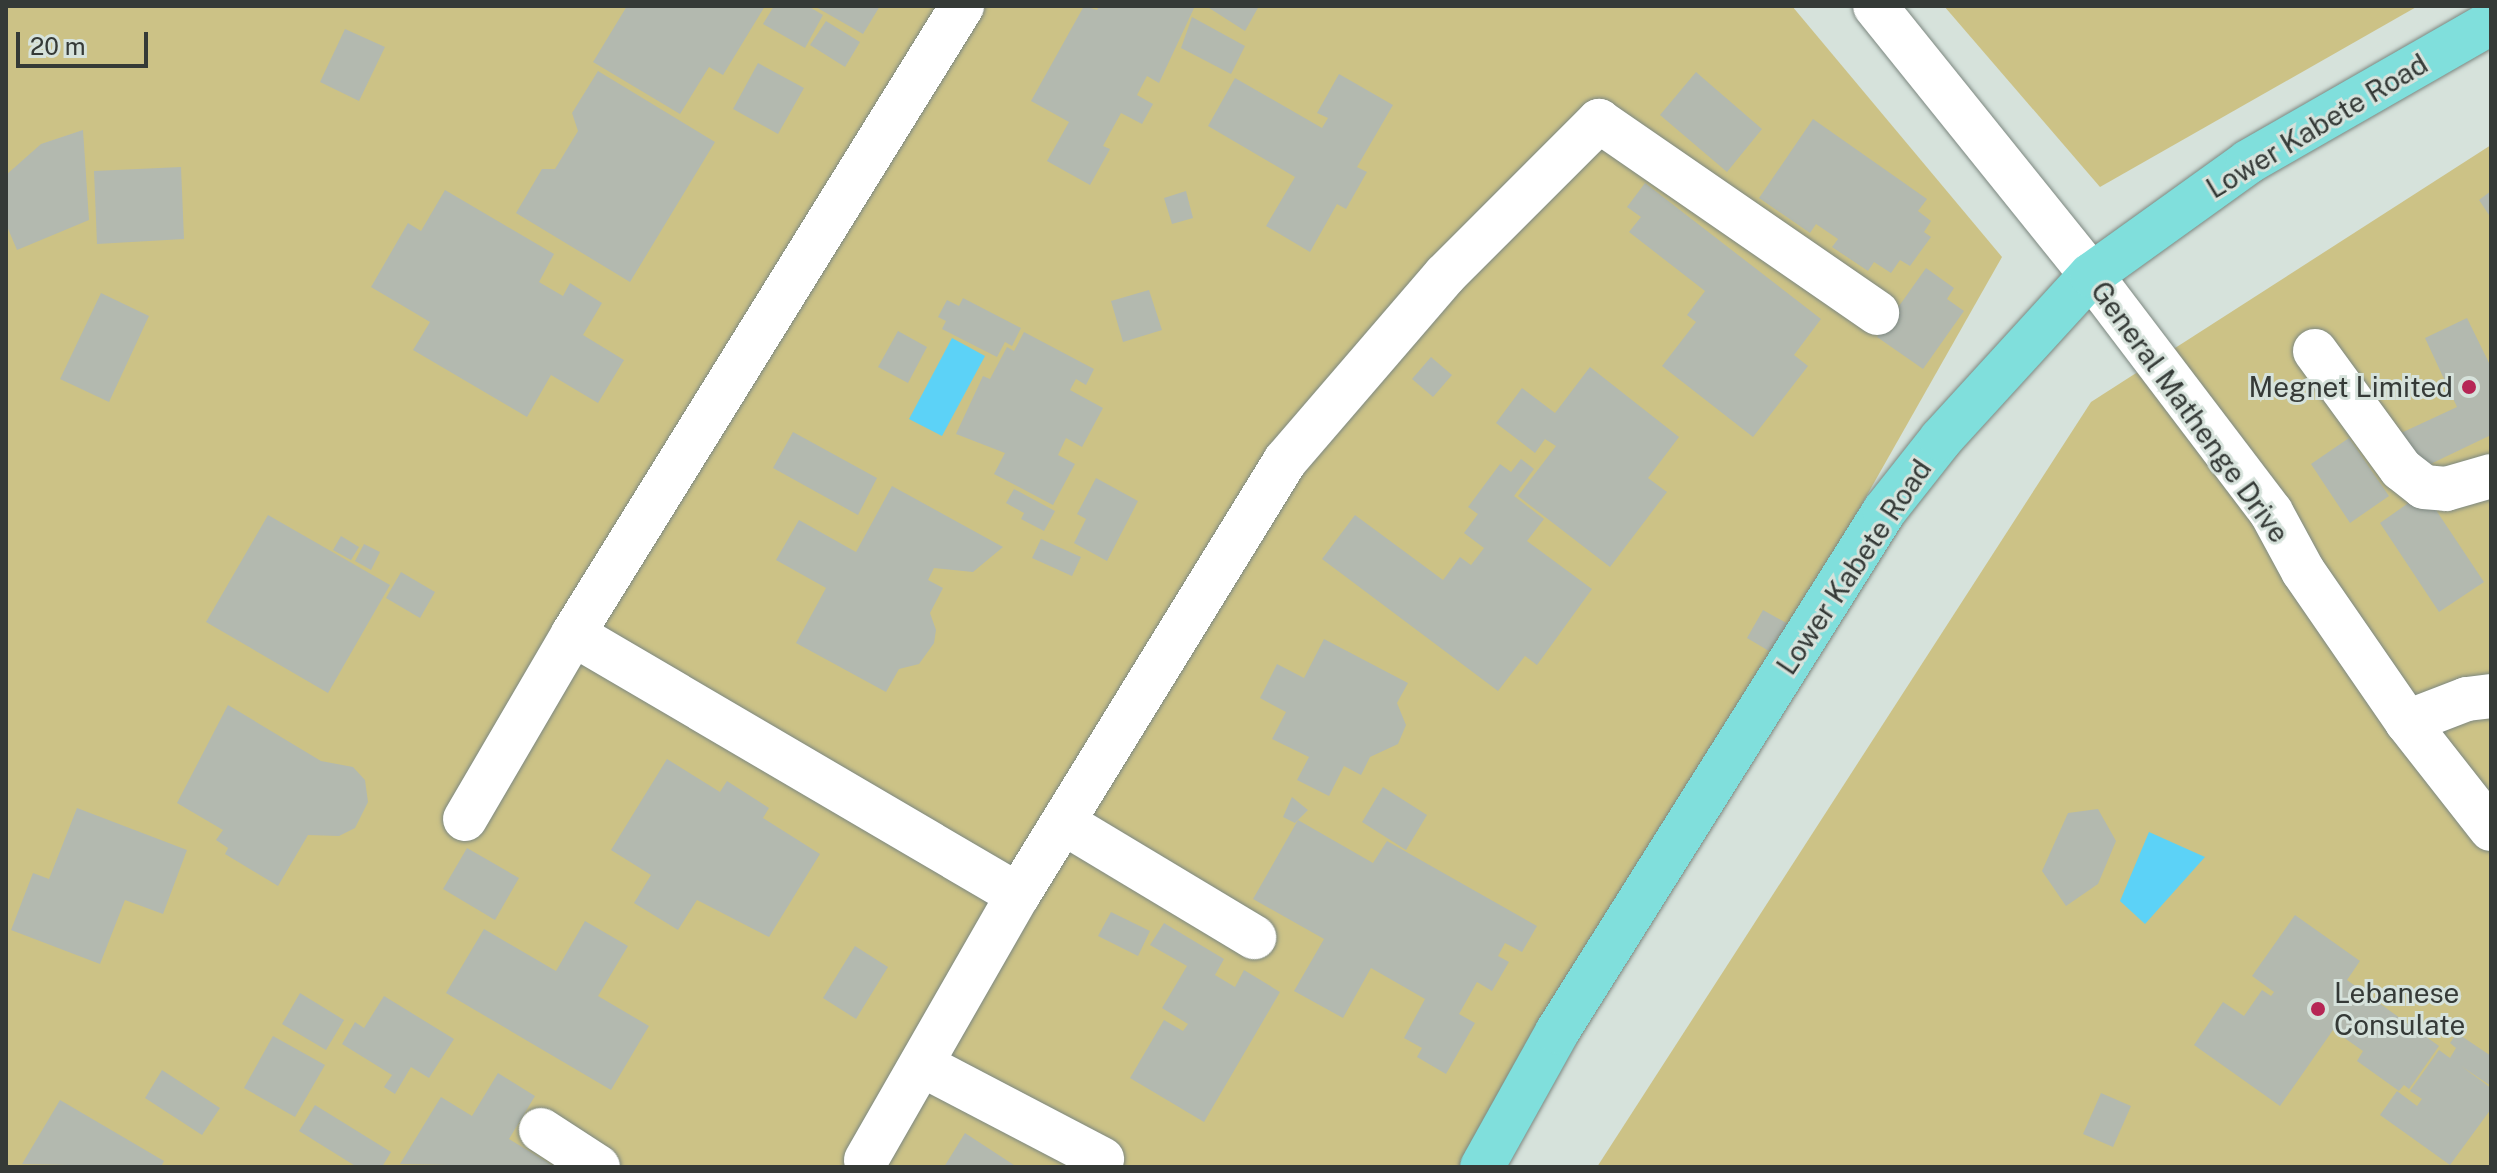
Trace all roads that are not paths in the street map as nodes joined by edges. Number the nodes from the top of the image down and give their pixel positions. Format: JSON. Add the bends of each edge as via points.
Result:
{"nodes":[{"id":1,"x":962,"y":6,"type":"edge"},
{"id":2,"x":1875,"y":6,"type":"edge"},
{"id":3,"x":2491,"y":23,"type":"edge"},
{"id":4,"x":2091,"y":275,"type":"junction"},
{"id":5,"x":1877,"y":313,"type":"dead end"},
{"id":6,"x":2315,"y":351,"type":"dead end"},
{"id":7,"x":2491,"y":476,"type":"edge"},
{"id":8,"x":573,"y":634,"type":"junction"},
{"id":9,"x":2491,"y":696,"type":"edge"},
{"id":10,"x":2407,"y":722,"type":"junction"},
{"id":11,"x":465,"y":819,"type":"dead end"},
{"id":12,"x":1064,"y":823,"type":"junction"},
{"id":13,"x":2491,"y":829,"type":"edge"},
{"id":14,"x":1018,"y":895,"type":"junction"},
{"id":15,"x":1254,"y":937,"type":"dead end"},
{"id":16,"x":924,"y":1066,"type":"junction"},
{"id":17,"x":541,"y":1130,"type":"dead end"},
{"id":18,"x":1102,"y":1159,"type":"dead end"},
{"id":19,"x":862,"y":1165,"type":"edge"},
{"id":20,"x":598,"y":1167,"type":"edge"},
{"id":21,"x":1482,"y":1167,"type":"edge"}],
"edges":[{"from":1,"to":8,"type":"street"},
{"from":2,"to":4,"type":"street","name":"General Mathenge Drive"},
{"from":3,"to":4,"type":"main road","name":"Lower Kabete Road","via":[[2248,162]]},
{"from":4,"to":10,"type":"street","name":"General Mathenge Drive","via":[[2271,512],[2303,571]]},
{"from":4,"to":21,"type":"main road","name":"Lower Kabete Road","via":[[1941,439],[1885,510],[1557,1032]]},
{"from":5,"to":12,"type":"street","via":[[1599,121],[1445,275],[1285,461]]},
{"from":6,"to":7,"type":"street","via":[[2401,469],[2424,487],[2446,489]]},
{"from":8,"to":11,"type":"street"},
{"from":8,"to":14,"type":"street"},
{"from":9,"to":10,"type":"street","via":[[2467,699]]},
{"from":10,"to":13,"type":"street","name":"General Mathenge Drive"},
{"from":12,"to":14,"type":"street"},
{"from":12,"to":15,"type":"street"},
{"from":14,"to":16,"type":"street"},
{"from":16,"to":18,"type":"street"},
{"from":16,"to":19,"type":"street"},
{"from":17,"to":20,"type":"street"}]}
